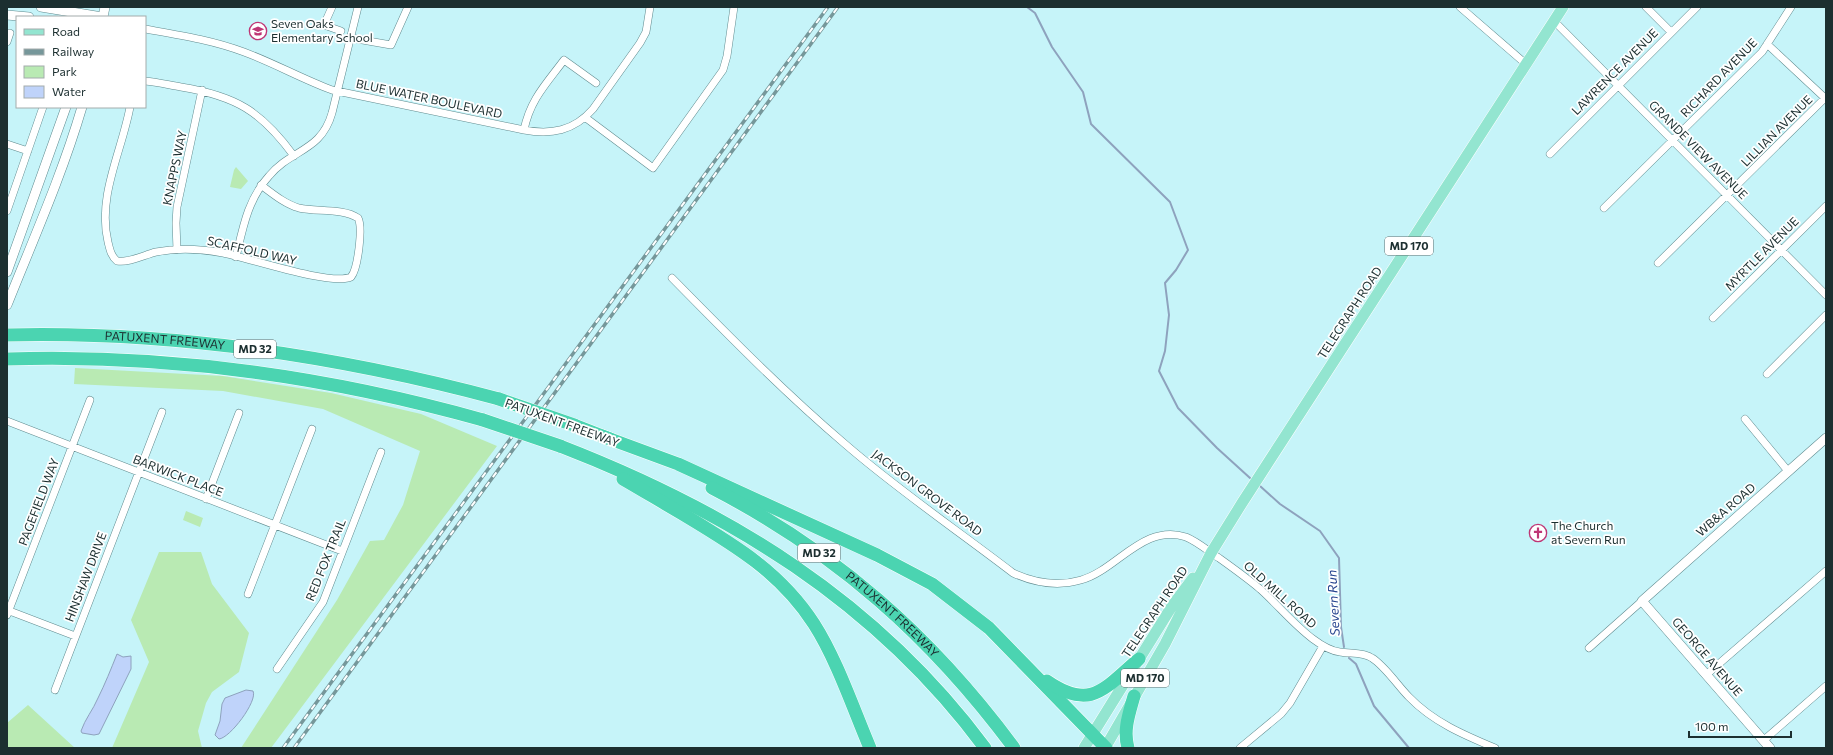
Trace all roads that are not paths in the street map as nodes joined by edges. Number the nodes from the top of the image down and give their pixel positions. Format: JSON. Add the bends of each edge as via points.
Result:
{"nodes":[{"id":1,"x":41,"y":7,"type":"edge"},
{"id":2,"x":332,"y":7,"type":"edge"},
{"id":3,"x":358,"y":7,"type":"edge"},
{"id":4,"x":408,"y":7,"type":"edge"},
{"id":5,"x":650,"y":7,"type":"edge"},
{"id":6,"x":734,"y":7,"type":"edge"},
{"id":7,"x":1460,"y":7,"type":"edge"},
{"id":8,"x":1563,"y":7,"type":"edge"},
{"id":9,"x":1646,"y":7,"type":"edge"},
{"id":10,"x":1697,"y":7,"type":"edge"},
{"id":11,"x":1791,"y":7,"type":"edge"},
{"id":12,"x":87,"y":13,"type":"edge"},
{"id":13,"x":7,"y":15,"type":"edge"},
{"id":14,"x":18,"y":16,"type":"edge"},
{"id":15,"x":98,"y":16,"type":"edge"},
{"id":16,"x":1554,"y":21,"type":"junction"},
{"id":17,"x":146,"y":29,"type":"edge"},
{"id":18,"x":341,"y":32,"type":"dead end"},
{"id":19,"x":1671,"y":32,"type":"junction"},
{"id":20,"x":10,"y":33,"type":"dead end"},
{"id":21,"x":351,"y":38,"type":"junction"},
{"id":22,"x":7,"y":42,"type":"edge"},
{"id":23,"x":1767,"y":44,"type":"junction"},
{"id":24,"x":1526,"y":64,"type":"junction"},
{"id":25,"x":146,"y":81,"type":"edge"},
{"id":26,"x":596,"y":83,"type":"dead end"},
{"id":27,"x":1618,"y":86,"type":"junction"},
{"id":28,"x":202,"y":90,"type":"junction"},
{"id":29,"x":337,"y":92,"type":"junction"},
{"id":30,"x":1826,"y":98,"type":"edge"},
{"id":31,"x":43,"y":108,"type":"edge"},
{"id":32,"x":66,"y":108,"type":"edge"},
{"id":33,"x":82,"y":108,"type":"edge"},
{"id":34,"x":130,"y":108,"type":"edge"},
{"id":35,"x":586,"y":118,"type":"junction"},
{"id":36,"x":524,"y":130,"type":"junction"},
{"id":37,"x":1672,"y":140,"type":"junction"},
{"id":38,"x":7,"y":144,"type":"edge"},
{"id":39,"x":28,"y":152,"type":"junction"},
{"id":40,"x":1550,"y":154,"type":"dead end"},
{"id":41,"x":294,"y":156,"type":"junction"},
{"id":42,"x":261,"y":185,"type":"junction"},
{"id":43,"x":1727,"y":195,"type":"junction"},
{"id":44,"x":1826,"y":206,"type":"edge"},
{"id":45,"x":1604,"y":208,"type":"dead end"},
{"id":46,"x":7,"y":211,"type":"edge"},
{"id":47,"x":177,"y":250,"type":"junction"},
{"id":48,"x":1781,"y":251,"type":"junction"},
{"id":49,"x":236,"y":256,"type":"junction"},
{"id":50,"x":1658,"y":263,"type":"dead end"},
{"id":51,"x":7,"y":272,"type":"edge"},
{"id":52,"x":672,"y":278,"type":"dead end"},
{"id":53,"x":1826,"y":295,"type":"edge"},
{"id":54,"x":7,"y":305,"type":"edge"},
{"id":55,"x":1826,"y":315,"type":"edge"},
{"id":56,"x":1713,"y":318,"type":"dead end"},
{"id":57,"x":7,"y":335,"type":"edge"},
{"id":58,"x":7,"y":359,"type":"edge"},
{"id":59,"x":1767,"y":374,"type":"dead end"},
{"id":60,"x":90,"y":400,"type":"dead end"},
{"id":61,"x":162,"y":412,"type":"dead end"},
{"id":62,"x":239,"y":413,"type":"dead end"},
{"id":63,"x":1745,"y":419,"type":"dead end"},
{"id":64,"x":7,"y":421,"type":"edge"},
{"id":65,"x":312,"y":429,"type":"dead end"},
{"id":66,"x":602,"y":436,"type":"junction"},
{"id":67,"x":1826,"y":438,"type":"edge"},
{"id":68,"x":72,"y":447,"type":"junction"},
{"id":69,"x":563,"y":447,"type":"junction"},
{"id":70,"x":381,"y":452,"type":"dead end"},
{"id":71,"x":1788,"y":471,"type":"junction"},
{"id":72,"x":138,"y":473,"type":"junction"},
{"id":73,"x":206,"y":499,"type":"junction"},
{"id":74,"x":274,"y":526,"type":"junction"},
{"id":75,"x":342,"y":551,"type":"junction"},
{"id":76,"x":1211,"y":553,"type":"junction"},
{"id":77,"x":1826,"y":571,"type":"edge"},
{"id":78,"x":248,"y":594,"type":"dead end"},
{"id":79,"x":1642,"y":600,"type":"junction"},
{"id":80,"x":8,"y":612,"type":"edge"},
{"id":81,"x":75,"y":636,"type":"junction"},
{"id":82,"x":1323,"y":646,"type":"junction"},
{"id":83,"x":1589,"y":648,"type":"dead end"},
{"id":84,"x":1139,"y":659,"type":"junction"},
{"id":85,"x":276,"y":669,"type":"dead end"},
{"id":86,"x":1030,"y":670,"type":"junction"},
{"id":87,"x":1706,"y":675,"type":"junction"},
{"id":88,"x":1826,"y":686,"type":"edge"},
{"id":89,"x":55,"y":690,"type":"dead end"},
{"id":90,"x":1134,"y":696,"type":"junction"},
{"id":91,"x":1093,"y":734,"type":"junction"},
{"id":92,"x":1764,"y":740,"type":"junction"},
{"id":93,"x":870,"y":748,"type":"edge"},
{"id":94,"x":985,"y":748,"type":"edge"},
{"id":95,"x":1014,"y":748,"type":"edge"},
{"id":96,"x":1084,"y":748,"type":"edge"},
{"id":97,"x":1105,"y":748,"type":"edge"},
{"id":98,"x":1128,"y":748,"type":"edge"},
{"id":99,"x":1240,"y":748,"type":"edge"},
{"id":100,"x":1495,"y":748,"type":"edge"},
{"id":101,"x":1770,"y":748,"type":"edge"}],
"edges":[{"from":1,"to":12,"type":"street"},
{"from":2,"to":18,"type":"street","via":[[324,25]]},
{"from":3,"to":21,"type":"street"},
{"from":4,"to":21,"type":"street","via":[[391,45]]},
{"from":5,"to":35,"type":"street","name":"BLUE WATER BOULEVARD","via":[[646,32],[640,43]]},
{"from":6,"to":35,"type":"street","via":[[723,70],[653,168]]},
{"from":7,"to":24,"type":"street"},
{"from":8,"to":16,"type":"main road","name":"TELEGRAPH ROAD","number":"MD 170"},
{"from":9,"to":19,"type":"street"},
{"from":10,"to":19,"type":"street","name":"LAWRENCE AVENUE"},
{"from":11,"to":23,"type":"street","name":"RICHARD AVENUE"},
{"from":12,"to":15,"type":"street"},
{"from":13,"to":14,"type":"street"},
{"from":16,"to":24,"type":"main road","name":"TELEGRAPH ROAD","number":"MD 170"},
{"from":16,"to":27,"type":"street","name":"GRANDE VIEW AVENUE"},
{"from":17,"to":29,"type":"street","name":"BLUE WATER BOULEVARD","via":[[223,45]]},
{"from":19,"to":27,"type":"street","name":"LAWRENCE AVENUE"},
{"from":20,"to":22,"type":"street"},
{"from":21,"to":29,"type":"street"},
{"from":23,"to":30,"type":"street"},
{"from":23,"to":37,"type":"street","name":"RICHARD AVENUE","via":[[1762,52]]},
{"from":24,"to":76,"type":"main road","name":"TELEGRAPH ROAD","number":"MD 170"},
{"from":25,"to":28,"type":"street"},
{"from":26,"to":36,"type":"street","via":[[564,60],[532,103]]},
{"from":27,"to":37,"type":"street","name":"GRANDE VIEW AVENUE"},
{"from":27,"to":40,"type":"street","name":"LAWRENCE AVENUE"},
{"from":28,"to":41,"type":"street","via":[[230,99],[251,110],[272,128]]},
{"from":28,"to":47,"type":"street","name":"KNAPPS WAY","via":[[177,207]]},
{"from":29,"to":36,"type":"street","name":"BLUE WATER BOULEVARD"},
{"from":29,"to":41,"type":"street","via":[[330,120],[323,134]]},
{"from":30,"to":43,"type":"street","name":"LILLIAN AVENUE"},
{"from":31,"to":39,"type":"street"},
{"from":32,"to":51,"type":"street"},
{"from":33,"to":54,"type":"street","via":[[54,189]]},
{"from":34,"to":47,"type":"street","name":"SCAFFOLD WAY","via":[[107,199],[106,230],[111,254],[117,261],[122,261]]},
{"from":35,"to":36,"type":"street","name":"BLUE WATER BOULEVARD","via":[[559,132],[540,133]]},
{"from":37,"to":43,"type":"street","name":"GRANDE VIEW AVENUE"},
{"from":37,"to":45,"type":"street","name":"RICHARD AVENUE"},
{"from":38,"to":39,"type":"street"},
{"from":39,"to":46,"type":"street"},
{"from":41,"to":42,"type":"street","via":[[276,168]]},
{"from":42,"to":49,"type":"street","via":[[250,205]]},
{"from":42,"to":49,"type":"street","name":"SCAFFOLD WAY","via":[[292,206],[347,213],[358,218],[360,227],[354,274],[342,279],[312,276]]},
{"from":43,"to":48,"type":"street","name":"GRANDE VIEW AVENUE"},
{"from":43,"to":50,"type":"street","name":"LILLIAN AVENUE"},
{"from":44,"to":48,"type":"street","name":"MYRTLE AVENUE"},
{"from":47,"to":49,"type":"street","name":"SCAFFOLD WAY","via":[[211,251]]},
{"from":48,"to":53,"type":"street","name":"GRANDE VIEW AVENUE"},
{"from":48,"to":56,"type":"street","name":"MYRTLE AVENUE"},
{"from":52,"to":76,"type":"street","name":"JACKSON GROVE ROAD","via":[[752,359],[844,444],[1013,573],[1050,584],[1082,580],[1106,568],[1144,541],[1166,534],[1185,537]]},
{"from":55,"to":59,"type":"street"},
{"from":57,"to":66,"type":"highway","name":"PATUXENT FREEWAY","number":"MD 32","bridge":true,"via":[[161,339],[290,354],[391,372],[499,399]]},
{"from":58,"to":69,"type":"highway","name":"PATUXENT FREEWAY","number":"MD 32","bridge":true,"via":[[115,360],[222,369],[343,387],[434,406]]},
{"from":60,"to":68,"type":"street","name":"PAGEFIELD WAY"},
{"from":61,"to":72,"type":"street","name":"HINSHAW DRIVE"},
{"from":62,"to":73,"type":"street"},
{"from":63,"to":71,"type":"street"},
{"from":64,"to":68,"type":"street","name":"BARWICK PLACE"},
{"from":65,"to":74,"type":"street"},
{"from":66,"to":86,"type":"highway","via":[[678,464],[900,566],[932,584],[970,611]]},
{"from":66,"to":95,"type":"highway","name":"PATUXENT FREEWAY","number":"MD 32","via":[[719,492],[796,537],[836,565],[911,628],[938,655],[973,694]]},
{"from":67,"to":71,"type":"street","name":"WB&A ROAD"},
{"from":68,"to":72,"type":"street","name":"BARWICK PLACE"},
{"from":68,"to":80,"type":"street","name":"PAGEFIELD WAY"},
{"from":69,"to":93,"type":"highway","via":[[728,542],[776,578],[815,625]]},
{"from":69,"to":94,"type":"highway","name":"PATUXENT FREEWAY","number":"MD 32","via":[[643,480],[709,513],[783,557],[823,585],[858,612],[927,678]]},
{"from":70,"to":75,"type":"street","name":"RED FOX TRAIL"},
{"from":71,"to":79,"type":"street","name":"WB&A ROAD"},
{"from":72,"to":73,"type":"street","name":"BARWICK PLACE"},
{"from":72,"to":81,"type":"street","name":"HINSHAW DRIVE"},
{"from":73,"to":74,"type":"street","name":"BARWICK PLACE"},
{"from":74,"to":75,"type":"street","name":"BARWICK PLACE"},
{"from":74,"to":78,"type":"street"},
{"from":75,"to":85,"type":"street","name":"RED FOX TRAIL","via":[[323,602]]},
{"from":76,"to":82,"type":"street","name":"OLD MILL ROAD","via":[[1260,589],[1302,630]]},
{"from":76,"to":84,"type":"main road","name":"TELEGRAPH ROAD","number":"MD 170","via":[[1172,606]]},
{"from":76,"to":90,"type":"main road","name":"TELEGRAPH ROAD","number":"MD 170","via":[[1165,644]]},
{"from":77,"to":87,"type":"street"},
{"from":79,"to":83,"type":"street"},
{"from":79,"to":87,"type":"street","name":"GEORGE AVENUE"},
{"from":80,"to":81,"type":"street"},
{"from":81,"to":89,"type":"street","name":"HINSHAW DRIVE"},
{"from":82,"to":99,"type":"street","via":[[1290,703],[1281,714]]},
{"from":82,"to":100,"type":"street","name":"OLD MILL ROAD","via":[[1338,652],[1371,657],[1426,712],[1449,727]]},
{"from":84,"to":86,"type":"highway","via":[[1107,687],[1084,696],[1064,691]]},
{"from":84,"to":91,"type":"main road","name":"TELEGRAPH ROAD","number":"MD 170"},
{"from":86,"to":91,"type":"highway"},
{"from":87,"to":92,"type":"street","name":"GEORGE AVENUE"},
{"from":88,"to":92,"type":"street"},
{"from":90,"to":97,"type":"main road","name":"TELEGRAPH ROAD","number":"MD 170"},
{"from":90,"to":98,"type":"highway","via":[[1126,721]]},
{"from":91,"to":96,"type":"main road","name":"TELEGRAPH ROAD","number":"MD 170"},
{"from":91,"to":97,"type":"highway"},
{"from":92,"to":101,"type":"street","name":"GEORGE AVENUE"}]}
